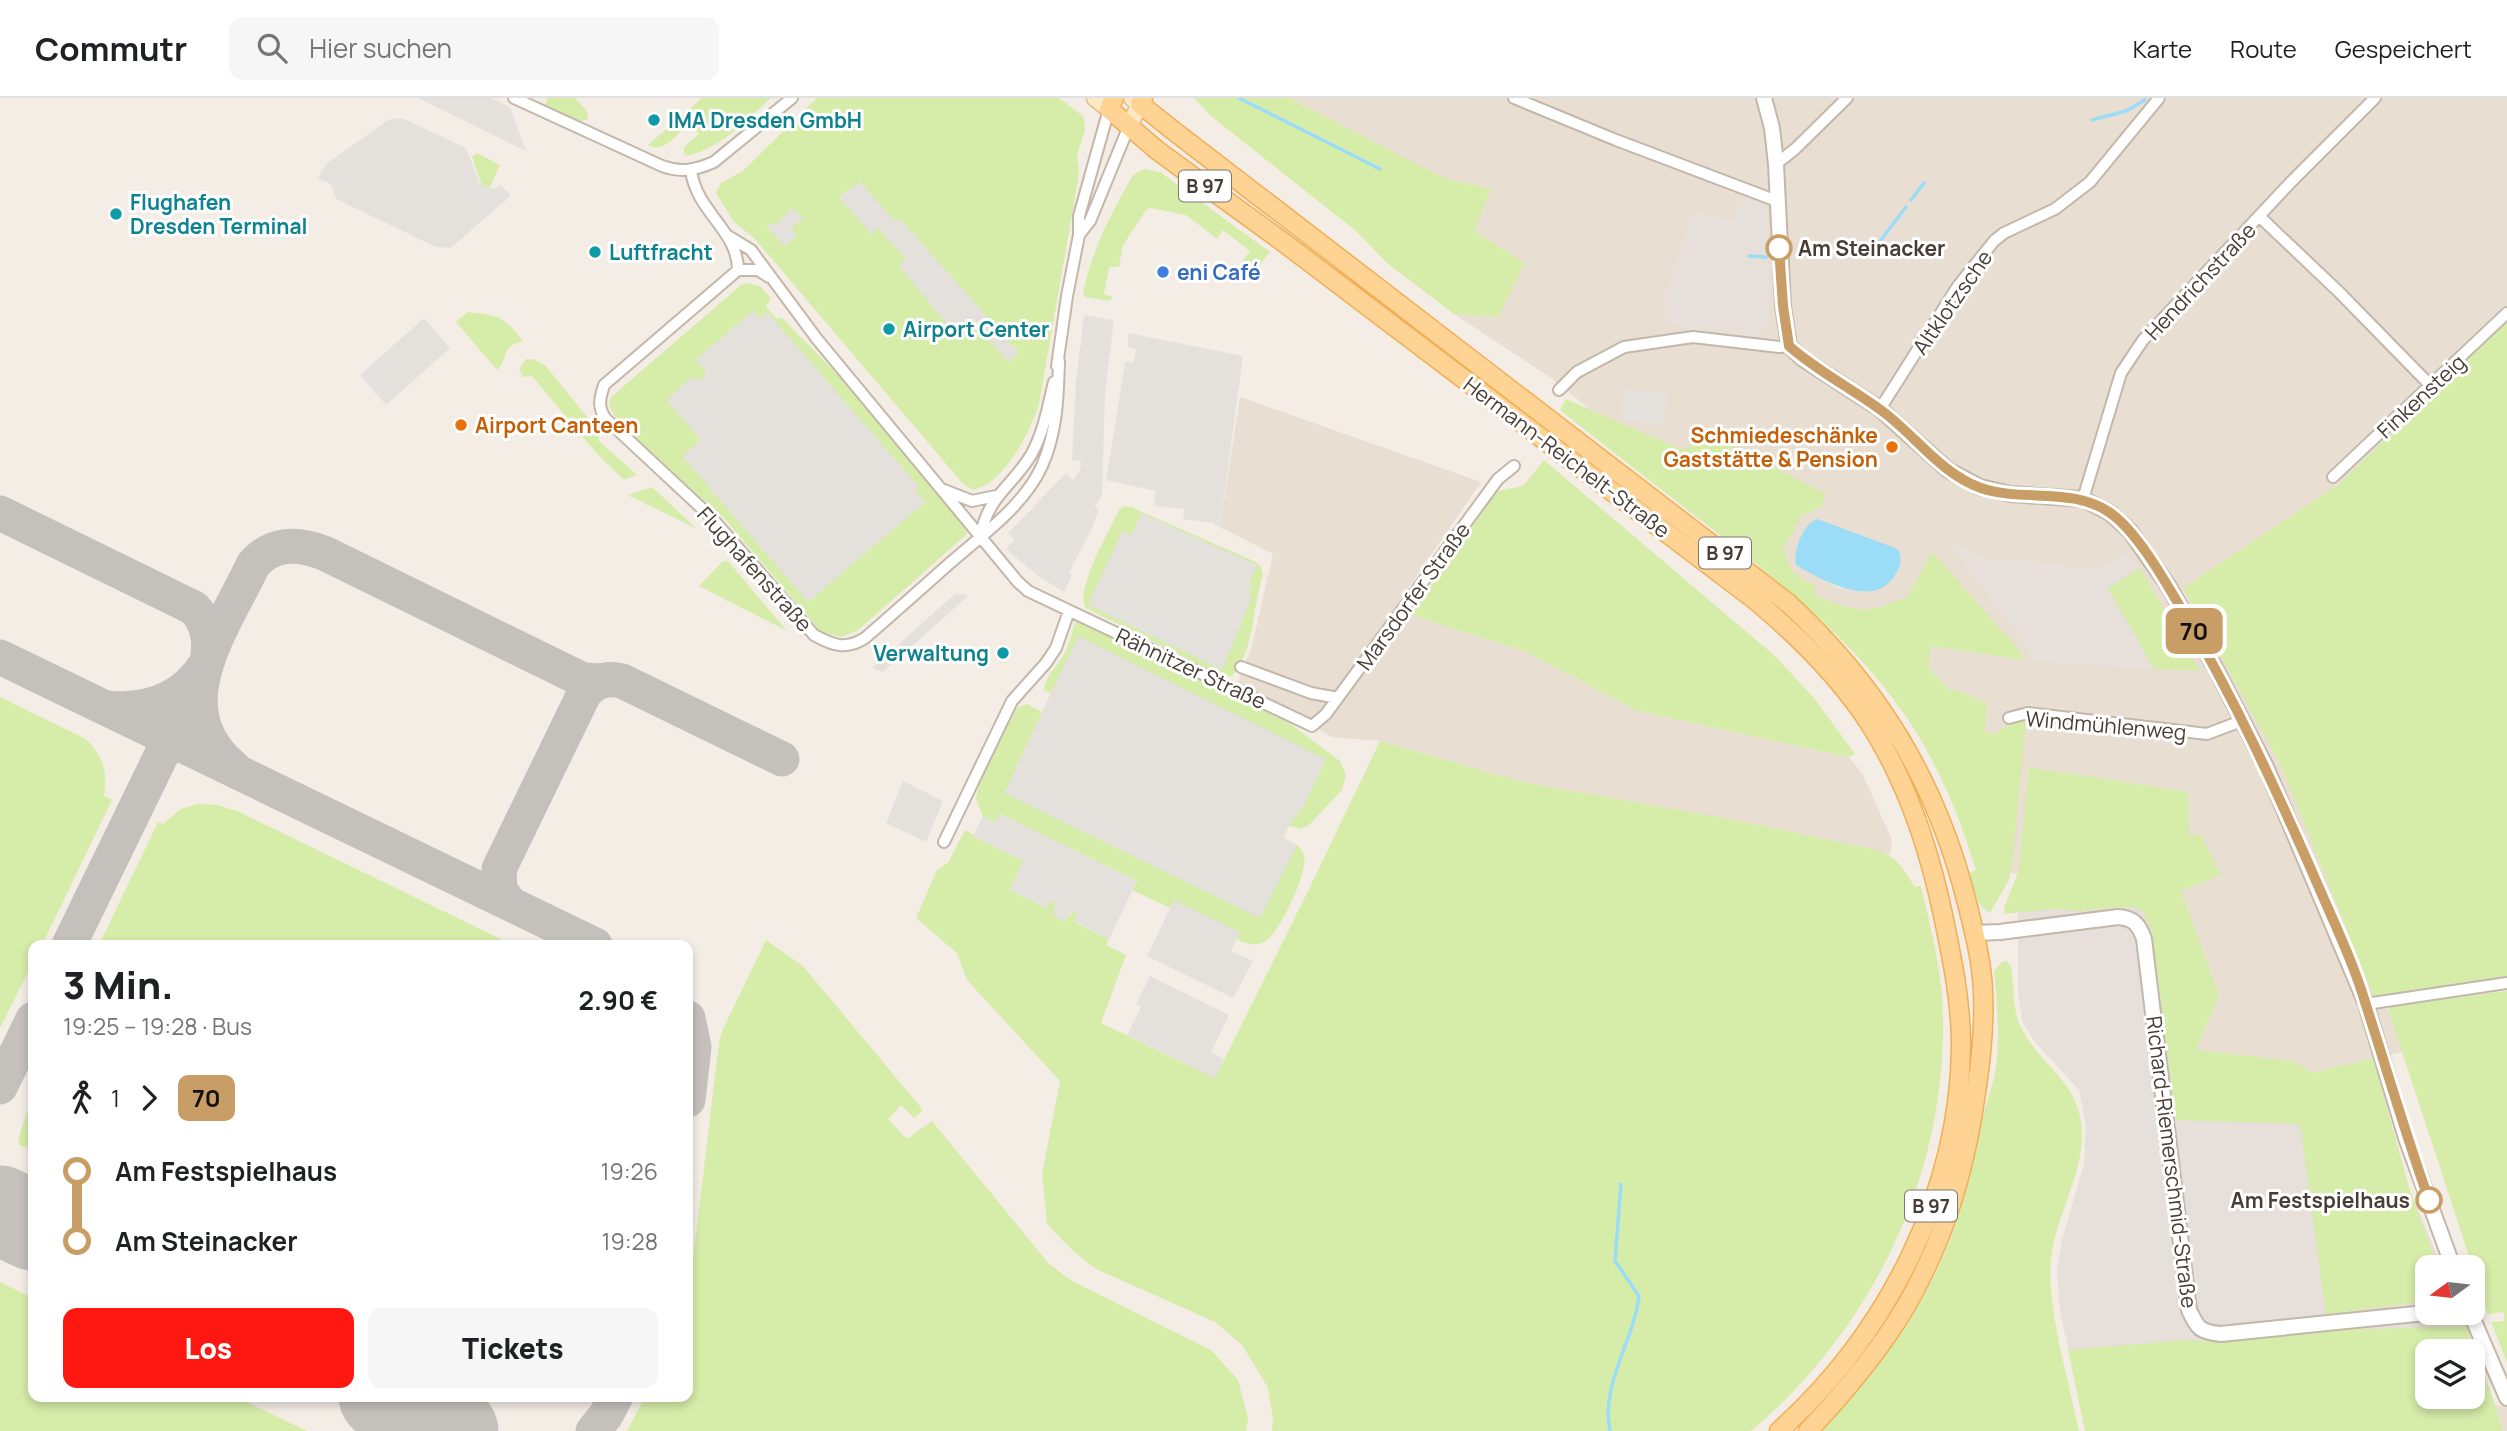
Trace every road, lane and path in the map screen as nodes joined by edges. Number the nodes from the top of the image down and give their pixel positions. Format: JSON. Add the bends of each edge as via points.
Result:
{"nodes":[{"id":1,"x":514,"y":98,"type":"edge"},
{"id":2,"x":792,"y":98,"type":"edge"},
{"id":3,"x":1514,"y":98,"type":"edge"},
{"id":4,"x":1764,"y":98,"type":"edge"},
{"id":5,"x":1847,"y":98,"type":"edge"},
{"id":6,"x":2159,"y":98,"type":"edge"},
{"id":7,"x":2375,"y":98,"type":"edge"},
{"id":8,"x":1138,"y":100,"type":"edge"},
{"id":9,"x":527,"y":101,"type":"edge"},
{"id":10,"x":1106,"y":102,"type":"edge"},
{"id":11,"x":1129,"y":126,"type":"junction"},
{"id":12,"x":1776,"y":164,"type":"junction"},
{"id":13,"x":691,"y":170,"type":"junction"},
{"id":14,"x":1777,"y":201,"type":"junction"},
{"id":15,"x":2260,"y":217,"type":"junction"},
{"id":16,"x":1079,"y":235,"type":"junction"},
{"id":17,"x":728,"y":236,"type":"junction"},
{"id":18,"x":738,"y":271,"type":"junction"},
{"id":19,"x":769,"y":277,"type":"junction"},
{"id":20,"x":2507,"y":313,"type":"edge"},
{"id":21,"x":1789,"y":346,"type":"junction"},
{"id":22,"x":1059,"y":360,"type":"junction"},
{"id":23,"x":2431,"y":386,"type":"junction"},
{"id":24,"x":1559,"y":390,"type":"dead end"},
{"id":25,"x":1880,"y":409,"type":"junction"},
{"id":26,"x":1514,"y":466,"type":"dead end"},
{"id":27,"x":2333,"y":477,"type":"dead end"},
{"id":28,"x":942,"y":489,"type":"junction"},
{"id":29,"x":996,"y":496,"type":"junction"},
{"id":30,"x":2083,"y":499,"type":"junction"},
{"id":31,"x":980,"y":537,"type":"junction"},
{"id":32,"x":1069,"y":611,"type":"junction"},
{"id":33,"x":1241,"y":667,"type":"dead end"},
{"id":34,"x":1338,"y":698,"type":"junction"},
{"id":35,"x":2008,"y":718,"type":"dead end"},
{"id":36,"x":2244,"y":720,"type":"junction"},
{"id":37,"x":1312,"y":726,"type":"joint"},
{"id":38,"x":944,"y":842,"type":"dead end"},
{"id":39,"x":1974,"y":933,"type":"junction"},
{"id":40,"x":1948,"y":937,"type":"junction"},
{"id":41,"x":2507,"y":983,"type":"edge"},
{"id":42,"x":2366,"y":1003,"type":"junction"},
{"id":43,"x":2449,"y":1255,"type":"edge"},
{"id":44,"x":2415,"y":1314,"type":"edge"},
{"id":45,"x":2476,"y":1325,"type":"edge"},
{"id":46,"x":2507,"y":1398,"type":"edge"},
{"id":47,"x":1779,"y":1431,"type":"edge"},
{"id":48,"x":1808,"y":1431,"type":"edge"}],
"edges":[{"from":1,"to":9,"type":"street"},
{"from":2,"to":13,"type":"street","via":[[714,162]]},
{"from":3,"to":14,"type":"street"},
{"from":4,"to":12,"type":"street"},
{"from":5,"to":12,"type":"street"},
{"from":6,"to":25,"type":"street","name":"Altklotzsche","via":[[2090,182],[2054,209],[1994,241],[1958,286]]},
{"from":7,"to":15,"type":"street","name":"Hendrichstraße"},
{"from":8,"to":11,"type":"main road","name":"Flughafenstraße"},
{"from":8,"to":39,"type":"main road","name":"Hermann-Reichelt-Straße","number":"B 97","via":[[1816,629],[1875,699],[1915,764],[1953,851]]},
{"from":9,"to":13,"type":"street","via":[[662,166]]},
{"from":10,"to":11,"type":"main road","name":"Hermann-Reichelt-Straße","number":"B 97"},
{"from":10,"to":16,"type":"street","name":"Flughafenstraße","via":[[1079,216]]},
{"from":11,"to":16,"type":"street","name":"Flughafenstraße","via":[[1090,221]]},
{"from":11,"to":40,"type":"main road","name":"Hermann-Reichelt-Straße","number":"B 97","via":[[1744,592],[1804,644],[1845,690],[1893,763],[1927,849]]},
{"from":12,"to":14,"type":"street"},
{"from":13,"to":17,"type":"street","via":[[702,204]]},
{"from":14,"to":21,"type":"street"},
{"from":15,"to":23,"type":"street"},
{"from":15,"to":30,"type":"street","name":"Hendrichstraße","via":[[2143,340],[2121,373]]},
{"from":16,"to":22,"type":"street","name":"Flughafenstraße"},
{"from":17,"to":18,"type":"street"},
{"from":17,"to":19,"type":"street","via":[[751,250]]},
{"from":18,"to":19,"type":"street","via":[[758,270]]},
{"from":18,"to":31,"type":"street","name":"Flughafenstraße","via":[[604,385],[600,410],[606,419],[711,516],[814,635],[836,646],[848,647],[865,638]]},
{"from":19,"to":28,"type":"street"},
{"from":20,"to":23,"type":"street","name":"Finkensteig"},
{"from":21,"to":24,"type":"street","via":[[1693,337],[1624,347],[1577,372]]},
{"from":21,"to":25,"type":"street"},
{"from":22,"to":29,"type":"street","name":"Flughafenstraße","via":[[1032,453]]},
{"from":22,"to":31,"type":"street","name":"Flughafenstraße","via":[[1055,426],[1041,468],[1015,505]]},
{"from":23,"to":27,"type":"street","name":"Finkensteig"},
{"from":25,"to":30,"type":"street","via":[[1948,470],[1980,487]]},
{"from":26,"to":34,"type":"street","name":"Marsdorfer Straße","via":[[1499,479]]},
{"from":28,"to":29,"type":"street","via":[[972,501]]},
{"from":28,"to":31,"type":"street","name":"Rähnitzer Straße"},
{"from":29,"to":31,"type":"street","name":"Flughafenstraße"},
{"from":30,"to":36,"type":"street","via":[[2110,513],[2130,531],[2169,587]]},
{"from":31,"to":32,"type":"street","name":"Rähnitzer Straße","via":[[1028,591]]},
{"from":32,"to":37,"type":"street","name":"Rähnitzer Straße"},
{"from":32,"to":38,"type":"street","via":[[1051,656],[1012,701]]},
{"from":33,"to":34,"type":"street"},
{"from":34,"to":37,"type":"street","name":"Marsdorfer Straße"},
{"from":35,"to":36,"type":"street","name":"Windmühlenweg","via":[[2028,713],[2207,734]]},
{"from":36,"to":42,"type":"street"},
{"from":39,"to":40,"type":"main road"},
{"from":39,"to":44,"type":"street","name":"Richard-Riemerschmid-Straße","via":[[2118,917],[2130,918],[2140,927],[2189,1310],[2197,1327],[2221,1334]]},
{"from":39,"to":48,"type":"main road","name":"Hermann-Reichelt-Straße","number":"B 97","via":[[1983,989],[1979,1075],[1965,1156],[1941,1233],[1906,1306],[1869,1361]]},
{"from":40,"to":47,"type":"main road","name":"Hermann-Reichelt-Straße","number":"B 97","via":[[1960,1015],[1960,1074],[1955,1116],[1936,1190],[1906,1266],[1874,1323],[1835,1374]]},
{"from":41,"to":42,"type":"street"},
{"from":42,"to":43,"type":"street","via":[[2406,1138]]},
{"from":45,"to":46,"type":"street"}]}
